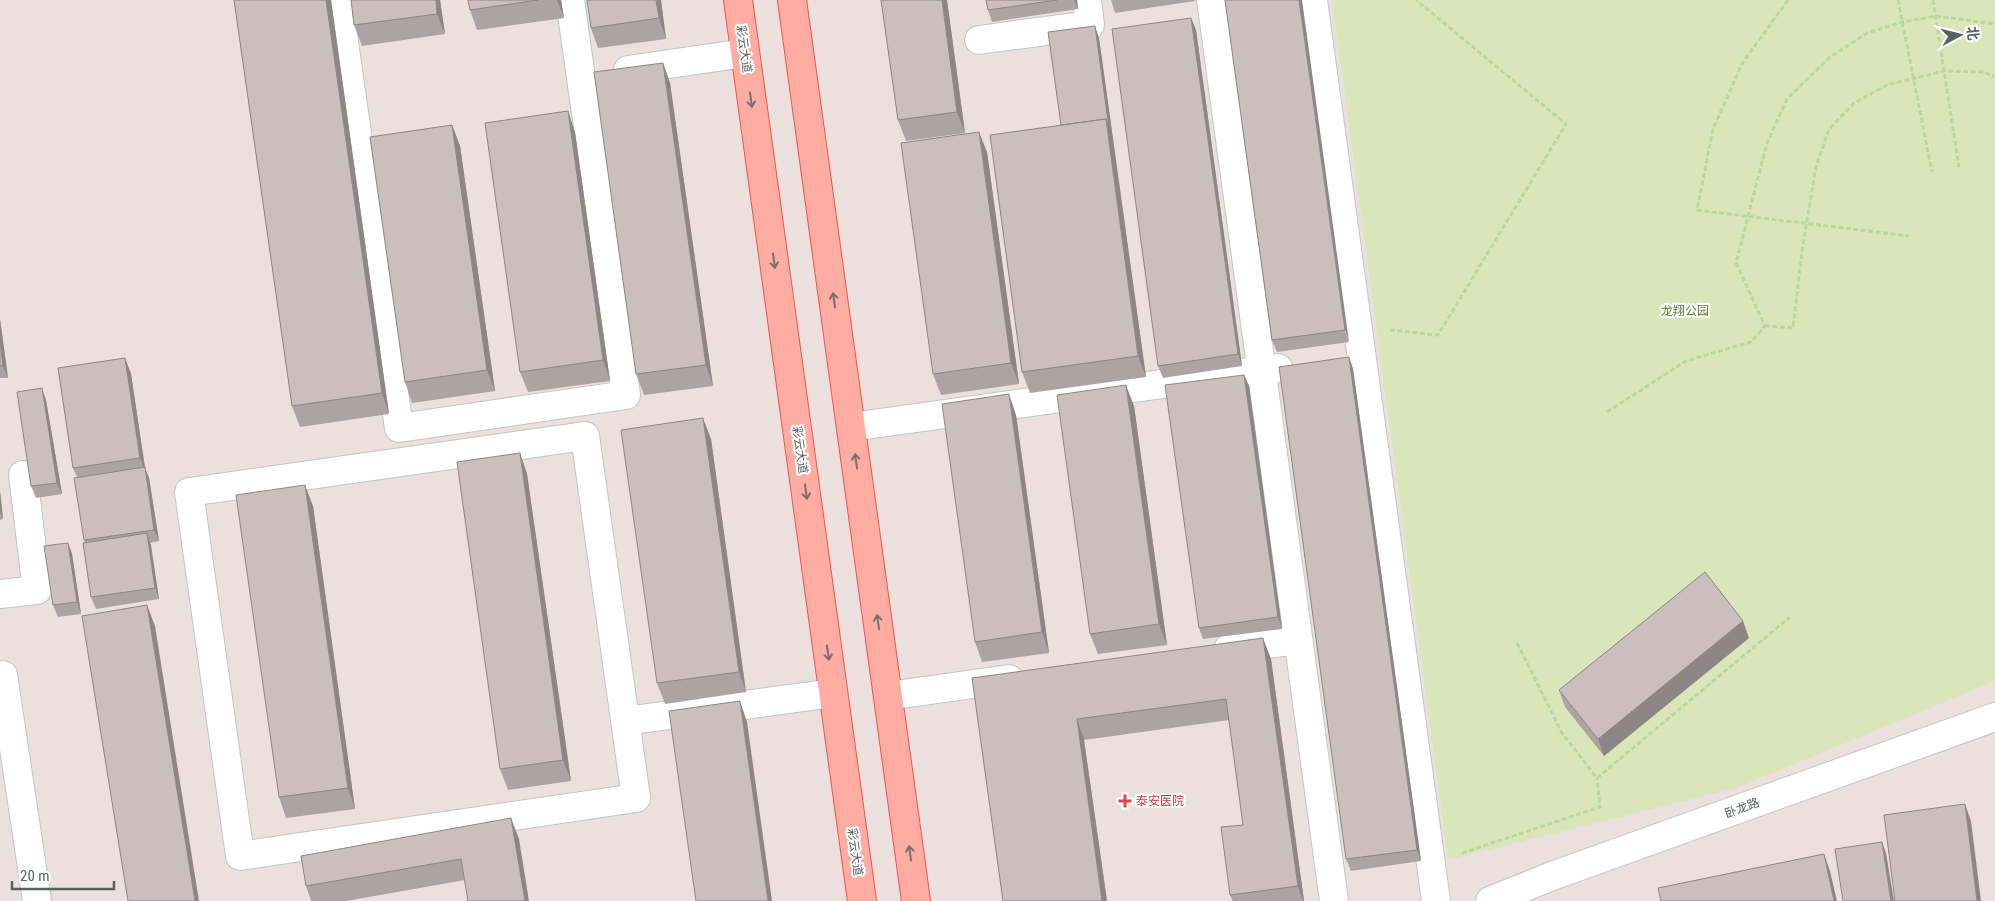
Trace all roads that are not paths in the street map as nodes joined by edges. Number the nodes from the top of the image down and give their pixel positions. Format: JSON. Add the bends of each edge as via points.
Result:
{"nodes":[{"id":1,"x":338,"y":0,"type":"edge"},
{"id":2,"x":570,"y":0,"type":"edge"},
{"id":3,"x":738,"y":0,"type":"edge"},
{"id":4,"x":792,"y":0,"type":"edge"},
{"id":5,"x":1087,"y":0,"type":"edge"},
{"id":6,"x":1211,"y":0,"type":"edge"},
{"id":7,"x":1313,"y":0,"type":"edge"},
{"id":8,"x":979,"y":40,"type":"dead end"},
{"id":9,"x":745,"y":53,"type":"junction"},
{"id":10,"x":581,"y":77,"type":"junction"},
{"id":11,"x":1362,"y":357,"type":"junction"},
{"id":12,"x":1334,"y":361,"type":"edge"},
{"id":13,"x":1298,"y":366,"type":"edge"},
{"id":14,"x":1262,"y":370,"type":"junction"},
{"id":15,"x":851,"y":427,"type":"junction"},
{"id":16,"x":24,"y":475,"type":"dead end"},
{"id":17,"x":0,"y":594,"type":"edge"},
{"id":18,"x":1298,"y":640,"type":"junction"},
{"id":19,"x":1200,"y":653,"type":"edge"},
{"id":20,"x":3,"y":675,"type":"dead end"},
{"id":21,"x":1035,"y":676,"type":"edge"},
{"id":22,"x":833,"y":693,"type":"junction"},
{"id":23,"x":888,"y":696,"type":"junction"},
{"id":24,"x":1995,"y":717,"type":"edge"},
{"id":25,"x":625,"y":721,"type":"junction"},
{"id":26,"x":37,"y":901,"type":"edge"},
{"id":27,"x":862,"y":901,"type":"edge"},
{"id":28,"x":916,"y":901,"type":"edge"},
{"id":29,"x":1334,"y":901,"type":"edge"},
{"id":30,"x":1436,"y":901,"type":"edge"},
{"id":31,"x":1490,"y":901,"type":"edge"}],
"edges":[{"from":1,"to":10,"type":"street","via":[[398,428],[626,395]]},
{"from":2,"to":10,"type":"street"},
{"from":3,"to":9,"type":"main road","name":"彩云大道"},
{"from":15,"to":4,"type":"main road","one_way":true},
{"from":5,"to":8,"type":"street","via":[[1090,25]]},
{"from":6,"to":14,"type":"street"},
{"from":7,"to":11,"type":"street"},
{"from":9,"to":10,"type":"street"},
{"from":9,"to":22,"type":"main road","name":"彩云大道","one_way":true},
{"from":11,"to":12,"type":"street"},
{"from":11,"to":30,"type":"street"},
{"from":13,"to":14,"type":"street"},
{"from":14,"to":15,"type":"street"},
{"from":14,"to":18,"type":"street"},
{"from":23,"to":15,"type":"main road","one_way":true},
{"from":16,"to":17,"type":"street","via":[[37,590]]},
{"from":18,"to":19,"type":"street"},
{"from":18,"to":29,"type":"street"},
{"from":20,"to":26,"type":"street"},
{"from":21,"to":23,"type":"street"},
{"from":22,"to":25,"type":"street"},
{"from":22,"to":27,"type":"main road","name":"彩云大道"},
{"from":28,"to":23,"type":"main road","one_way":true},
{"from":24,"to":31,"type":"street","name":"卧龙路"},
{"from":25,"to":25,"type":"street","via":[[584,436],[189,492],[240,856],[636,798]]}]}
